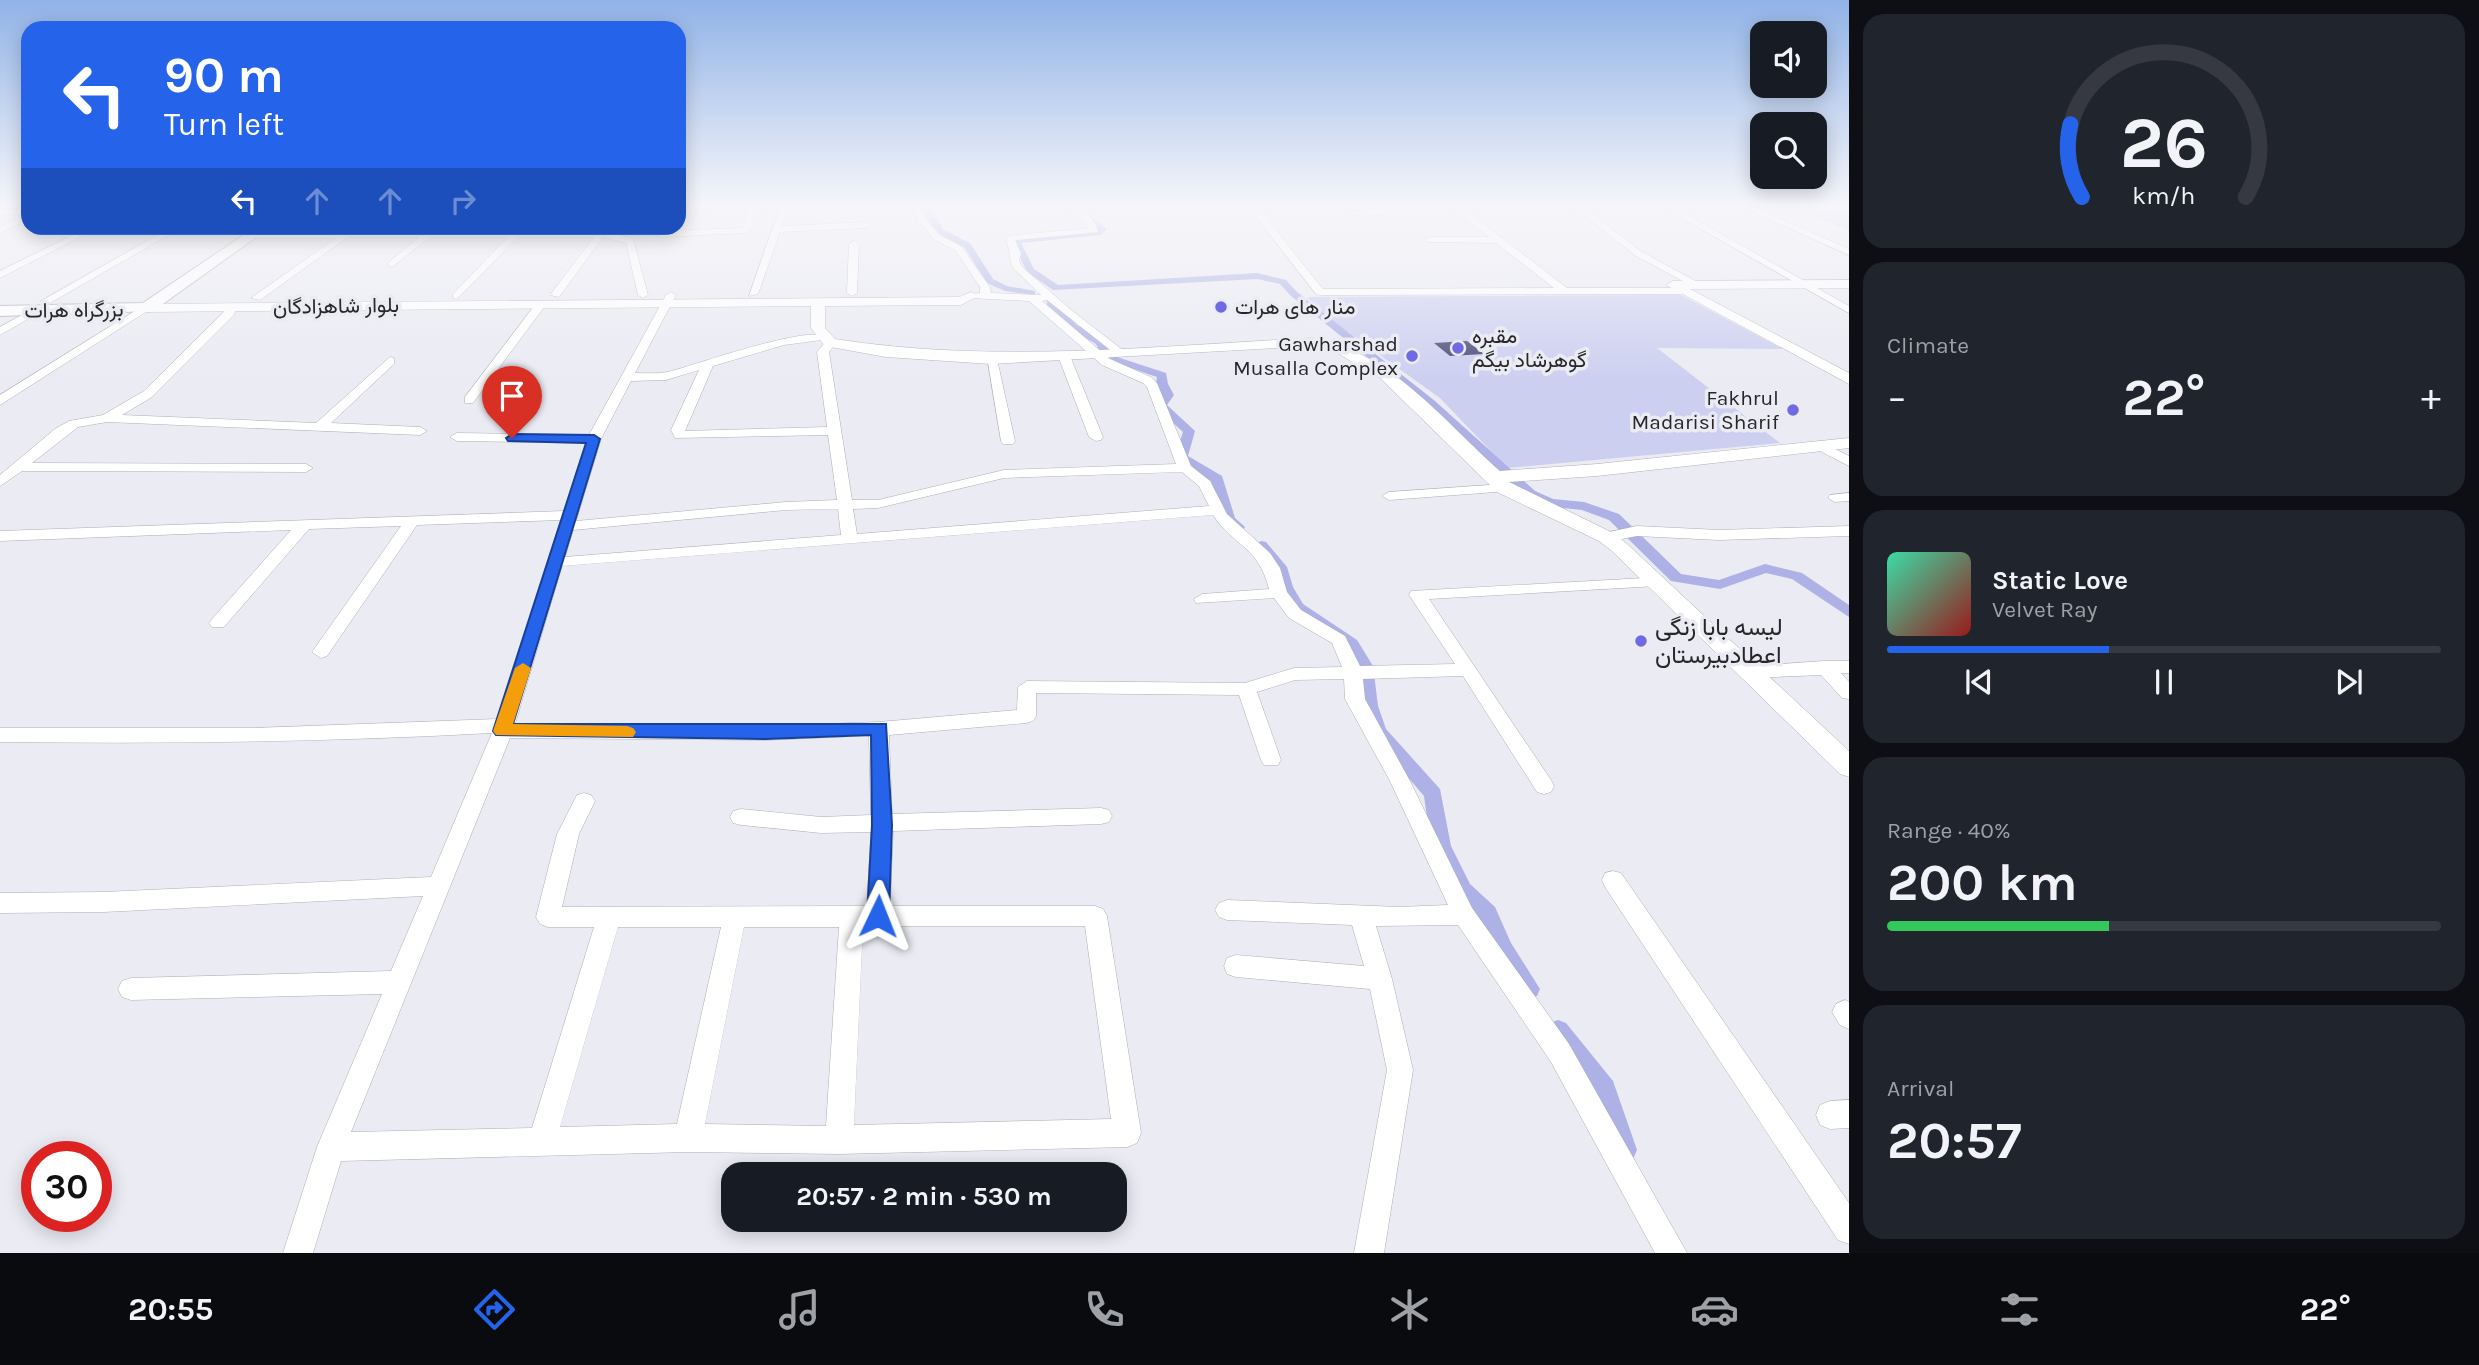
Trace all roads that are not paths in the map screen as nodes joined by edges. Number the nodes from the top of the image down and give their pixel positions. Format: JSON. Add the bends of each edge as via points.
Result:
{"nodes":[{"id":1,"x":25,"y":262,"type":"edge"},
{"id":2,"x":117,"y":262,"type":"edge"},
{"id":3,"x":207,"y":262,"type":"edge"},
{"id":4,"x":306,"y":262,"type":"edge"},
{"id":5,"x":489,"y":262,"type":"edge"},
{"id":6,"x":578,"y":262,"type":"edge"},
{"id":7,"x":635,"y":262,"type":"edge"},
{"id":8,"x":766,"y":262,"type":"edge"},
{"id":9,"x":853,"y":262,"type":"edge"},
{"id":10,"x":968,"y":262,"type":"edge"},
{"id":11,"x":1016,"y":262,"type":"edge"},
{"id":12,"x":1296,"y":262,"type":"edge"},
{"id":13,"x":1527,"y":262,"type":"edge"},
{"id":14,"x":1653,"y":262,"type":"edge"},
{"id":15,"x":1767,"y":262,"type":"edge"},
{"id":16,"x":0,"y":275,"type":"edge"},
{"id":17,"x":1849,"y":284,"type":"edge"},
{"id":18,"x":1811,"y":287,"type":"junction"},
{"id":19,"x":1677,"y":288,"type":"joint"},
{"id":20,"x":1561,"y":289,"type":"junction"},
{"id":21,"x":1697,"y":290,"type":"junction"},
{"id":22,"x":1849,"y":290,"type":"edge"},
{"id":23,"x":852,"y":293,"type":"junction"},
{"id":24,"x":754,"y":294,"type":"junction"},
{"id":25,"x":555,"y":295,"type":"junction"},
{"id":26,"x":643,"y":295,"type":"junction"},
{"id":27,"x":457,"y":296,"type":"junction"},
{"id":28,"x":979,"y":296,"type":"junction"},
{"id":29,"x":1051,"y":297,"type":"junction"},
{"id":30,"x":256,"y":298,"type":"junction"},
{"id":31,"x":1032,"y":298,"type":"junction"},
{"id":32,"x":669,"y":299,"type":"junction"},
{"id":33,"x":0,"y":302,"type":"edge"},
{"id":34,"x":150,"y":302,"type":"junction"},
{"id":35,"x":542,"y":303,"type":"junction"},
{"id":36,"x":818,"y":303,"type":"junction"},
{"id":37,"x":42,"y":306,"type":"junction"},
{"id":38,"x":231,"y":308,"type":"junction"},
{"id":39,"x":1849,"y":310,"type":"edge"},
{"id":40,"x":0,"y":311,"type":"edge"},
{"id":41,"x":0,"y":332,"type":"edge"},
{"id":42,"x":826,"y":340,"type":"junction"},
{"id":43,"x":1118,"y":351,"type":"junction"},
{"id":44,"x":1096,"y":354,"type":"junction"},
{"id":45,"x":1063,"y":356,"type":"junction"},
{"id":46,"x":991,"y":359,"type":"junction"},
{"id":47,"x":390,"y":361,"type":"dead end"},
{"id":48,"x":706,"y":366,"type":"junction"},
{"id":49,"x":625,"y":377,"type":"junction"},
{"id":50,"x":1849,"y":379,"type":"edge"},
{"id":51,"x":469,"y":400,"type":"dead end"},
{"id":52,"x":0,"y":401,"type":"edge"},
{"id":53,"x":107,"y":418,"type":"junction"},
{"id":54,"x":320,"y":426,"type":"junction"},
{"id":55,"x":420,"y":431,"type":"dead end"},
{"id":56,"x":832,"y":431,"type":"junction"},
{"id":57,"x":457,"y":437,"type":"dead end"},
{"id":58,"x":1096,"y":437,"type":"dead end"},
{"id":59,"x":594,"y":439,"type":"junction"},
{"id":60,"x":1008,"y":441,"type":"dead end"},
{"id":61,"x":1849,"y":443,"type":"edge"},
{"id":62,"x":1821,"y":446,"type":"junction"},
{"id":63,"x":1849,"y":462,"type":"edge"},
{"id":64,"x":21,"y":467,"type":"junction"},
{"id":65,"x":306,"y":468,"type":"dead end"},
{"id":66,"x":1185,"y":468,"type":"junction"},
{"id":67,"x":1505,"y":481,"type":"junction"},
{"id":68,"x":0,"y":482,"type":"edge"},
{"id":69,"x":1389,"y":496,"type":"dead end"},
{"id":70,"x":846,"y":503,"type":"junction"},
{"id":71,"x":1218,"y":510,"type":"junction"},
{"id":72,"x":412,"y":521,"type":"junction"},
{"id":73,"x":570,"y":521,"type":"junction"},
{"id":74,"x":304,"y":525,"type":"junction"},
{"id":75,"x":1849,"y":531,"type":"edge"},
{"id":76,"x":1622,"y":534,"type":"junction"},
{"id":77,"x":0,"y":536,"type":"edge"},
{"id":78,"x":850,"y":541,"type":"junction"},
{"id":79,"x":557,"y":562,"type":"junction"},
{"id":80,"x":1657,"y":581,"type":"junction"},
{"id":81,"x":1279,"y":593,"type":"junction"},
{"id":82,"x":1202,"y":599,"type":"dead end"},
{"id":83,"x":218,"y":624,"type":"dead end"},
{"id":84,"x":321,"y":652,"type":"dead end"},
{"id":85,"x":1824,"y":667,"type":"junction"},
{"id":86,"x":1849,"y":667,"type":"edge"},
{"id":87,"x":1468,"y":670,"type":"junction"},
{"id":88,"x":1353,"y":671,"type":"junction"},
{"id":89,"x":1752,"y":672,"type":"junction"},
{"id":90,"x":1246,"y":689,"type":"junction"},
{"id":91,"x":1849,"y":693,"type":"edge"},
{"id":92,"x":503,"y":728,"type":"junction"},
{"id":93,"x":879,"y":729,"type":"junction"},
{"id":94,"x":0,"y":735,"type":"edge"},
{"id":95,"x":1270,"y":760,"type":"dead end"},
{"id":96,"x":1849,"y":767,"type":"edge"},
{"id":97,"x":1544,"y":786,"type":"dead end"},
{"id":98,"x":584,"y":801,"type":"dead end"},
{"id":99,"x":1101,"y":816,"type":"dead end"},
{"id":100,"x":741,"y":817,"type":"dead end"},
{"id":101,"x":882,"y":825,"type":"junction"},
{"id":102,"x":1613,"y":880,"type":"dead end"},
{"id":103,"x":437,"y":886,"type":"junction"},
{"id":104,"x":0,"y":903,"type":"edge"},
{"id":105,"x":1227,"y":910,"type":"dead end"},
{"id":106,"x":735,"y":915,"type":"junction"},
{"id":107,"x":1464,"y":915,"type":"junction"},
{"id":108,"x":865,"y":916,"type":"junction"},
{"id":109,"x":1361,"y":916,"type":"junction"},
{"id":110,"x":608,"y":919,"type":"junction"},
{"id":111,"x":1236,"y":966,"type":"dead end"},
{"id":112,"x":1380,"y":979,"type":"junction"},
{"id":113,"x":396,"y":982,"type":"junction"},
{"id":114,"x":131,"y":989,"type":"dead end"},
{"id":115,"x":688,"y":1138,"type":"junction"},
{"id":116,"x":839,"y":1140,"type":"junction"},
{"id":117,"x":542,"y":1141,"type":"junction"},
{"id":118,"x":331,"y":1147,"type":"junction"},
{"id":119,"x":1849,"y":1229,"type":"edge"},
{"id":120,"x":298,"y":1253,"type":"edge"},
{"id":121,"x":1369,"y":1253,"type":"edge"},
{"id":122,"x":1672,"y":1253,"type":"edge"}],
"edges":[{"from":1,"to":16,"type":"street"},
{"from":2,"to":37,"type":"street"},
{"from":3,"to":34,"type":"highway"},
{"from":4,"to":30,"type":"street"},
{"from":5,"to":27,"type":"street"},
{"from":6,"to":25,"type":"street"},
{"from":7,"to":26,"type":"street"},
{"from":8,"to":24,"type":"street"},
{"from":9,"to":23,"type":"street"},
{"from":10,"to":28,"type":"street","via":[[985,287]]},
{"from":11,"to":29,"type":"street"},
{"from":12,"to":20,"type":"street","via":[[1317,290]]},
{"from":13,"to":20,"type":"street"},
{"from":14,"to":21,"type":"street"},
{"from":15,"to":18,"type":"street"},
{"from":17,"to":18,"type":"main road"},
{"from":18,"to":21,"type":"main road"},
{"from":18,"to":22,"type":"main road"},
{"from":18,"to":39,"type":"street"},
{"from":19,"to":20,"type":"street"},
{"from":19,"to":21,"type":"main road"},
{"from":21,"to":50,"type":"main road"},
{"from":23,"to":24,"type":"main road","name":"بلوار شاهزادگان"},
{"from":23,"to":28,"type":"main road","name":"بلوار شاهزادگان"},
{"from":24,"to":32,"type":"main road","name":"بلوار شاهزادگان"},
{"from":25,"to":26,"type":"main road","name":"بلوار شاهزادگان"},
{"from":25,"to":27,"type":"main road","name":"بلوار شاهزادگان"},
{"from":26,"to":32,"type":"main road","name":"بلوار شاهزادگان"},
{"from":27,"to":30,"type":"main road","name":"بلوار شاهزادگان"},
{"from":28,"to":31,"type":"street"},
{"from":28,"to":36,"type":"main road","name":"بلوار شاهزادگان","via":[[961,301]]},
{"from":29,"to":31,"type":"street"},
{"from":29,"to":43,"type":"street","via":[[1076,322]]},
{"from":30,"to":34,"type":"main road","name":"بلوار شاهزادگان"},
{"from":31,"to":44,"type":"street"},
{"from":32,"to":35,"type":"main road","name":"بلوار شاهزادگان"},
{"from":32,"to":36,"type":"main road","name":"بلوار شاهزادگان"},
{"from":32,"to":49,"type":"street"},
{"from":33,"to":37,"type":"highway","name":"بزرگراه هرات"},
{"from":34,"to":37,"type":"highway","name":"بزرگراه هرات"},
{"from":34,"to":37,"type":"highway","name":"بزرگراه هرات","via":[[127,309]]},
{"from":34,"to":38,"type":"main road","name":"بلوار شاهزادگان"},
{"from":34,"to":52,"type":"street"},
{"from":35,"to":38,"type":"main road","name":"بلوار شاهزادگان"},
{"from":35,"to":51,"type":"street"},
{"from":36,"to":42,"type":"main road","via":[[818,328]]},
{"from":37,"to":40,"type":"highway","name":"بزرگراه هرات"},
{"from":37,"to":41,"type":"street"},
{"from":38,"to":53,"type":"street","via":[[148,394]]},
{"from":42,"to":46,"type":"main road","via":[[886,352]]},
{"from":42,"to":48,"type":"street","via":[[783,342]]},
{"from":42,"to":56,"type":"street"},
{"from":43,"to":44,"type":"main road"},
{"from":43,"to":67,"type":"main road","via":[[1335,344],[1420,403]]},
{"from":44,"to":45,"type":"main road"},
{"from":44,"to":66,"type":"street","via":[[1153,386]]},
{"from":45,"to":46,"type":"main road"},
{"from":45,"to":58,"type":"street"},
{"from":46,"to":60,"type":"street"},
{"from":47,"to":54,"type":"street"},
{"from":48,"to":49,"type":"street","via":[[666,376]]},
{"from":48,"to":56,"type":"street","via":[[678,430],[680,435]]},
{"from":49,"to":59,"type":"street"},
{"from":53,"to":54,"type":"street"},
{"from":53,"to":64,"type":"street","via":[[74,424]]},
{"from":54,"to":55,"type":"street"},
{"from":56,"to":70,"type":"street"},
{"from":57,"to":59,"type":"street"},
{"from":59,"to":73,"type":"street"},
{"from":61,"to":62,"type":"main road"},
{"from":62,"to":63,"type":"street"},
{"from":62,"to":67,"type":"main road"},
{"from":64,"to":65,"type":"street"},
{"from":64,"to":68,"type":"street"},
{"from":66,"to":70,"type":"street","via":[[1004,474],[921,496]]},
{"from":66,"to":71,"type":"street","via":[[1205,484]]},
{"from":67,"to":69,"type":"street"},
{"from":67,"to":76,"type":"main road"},
{"from":70,"to":73,"type":"street"},
{"from":70,"to":78,"type":"street"},
{"from":71,"to":78,"type":"street"},
{"from":71,"to":81,"type":"street","via":[[1264,556]]},
{"from":72,"to":73,"type":"street"},
{"from":72,"to":74,"type":"street"},
{"from":72,"to":84,"type":"street"},
{"from":73,"to":79,"type":"street"},
{"from":74,"to":77,"type":"street"},
{"from":74,"to":83,"type":"street"},
{"from":75,"to":76,"type":"street"},
{"from":76,"to":80,"type":"main road"},
{"from":78,"to":79,"type":"street"},
{"from":79,"to":92,"type":"street"},
{"from":80,"to":87,"type":"street","via":[[1417,595]]},
{"from":80,"to":89,"type":"main road"},
{"from":81,"to":82,"type":"street"},
{"from":81,"to":88,"type":"street","via":[[1295,614],[1339,640]]},
{"from":85,"to":86,"type":"street"},
{"from":85,"to":89,"type":"street"},
{"from":85,"to":91,"type":"street"},
{"from":87,"to":88,"type":"street"},
{"from":87,"to":97,"type":"street"},
{"from":88,"to":90,"type":"street","via":[[1294,674]]},
{"from":88,"to":107,"type":"street","via":[[1355,699]]},
{"from":89,"to":96,"type":"main road"},
{"from":90,"to":93,"type":"street","via":[[1027,687],[1026,716]]},
{"from":90,"to":95,"type":"street"},
{"from":92,"to":93,"type":"street","via":[[766,733]]},
{"from":92,"to":94,"type":"street","via":[[168,738]]},
{"from":92,"to":103,"type":"street"},
{"from":93,"to":101,"type":"street"},
{"from":98,"to":110,"type":"street","via":[[568,834],[547,913],[548,917]]},
{"from":99,"to":101,"type":"street"},
{"from":100,"to":101,"type":"street"},
{"from":101,"to":108,"type":"street"},
{"from":102,"to":119,"type":"street"},
{"from":103,"to":104,"type":"street"},
{"from":103,"to":113,"type":"street"},
{"from":105,"to":109,"type":"street"},
{"from":106,"to":108,"type":"street"},
{"from":106,"to":110,"type":"street"},
{"from":106,"to":115,"type":"street"},
{"from":107,"to":109,"type":"street"},
{"from":107,"to":122,"type":"street","via":[[1560,1053]]},
{"from":108,"to":116,"type":"street"},
{"from":108,"to":116,"type":"street","via":[[1095,916],[1127,1133]]},
{"from":109,"to":112,"type":"street"},
{"from":110,"to":117,"type":"street"},
{"from":111,"to":112,"type":"street"},
{"from":112,"to":121,"type":"street","via":[[1400,1070]]},
{"from":113,"to":114,"type":"street"},
{"from":113,"to":118,"type":"street"},
{"from":115,"to":116,"type":"street"},
{"from":115,"to":117,"type":"street"},
{"from":117,"to":118,"type":"street"},
{"from":118,"to":120,"type":"street"}]}
